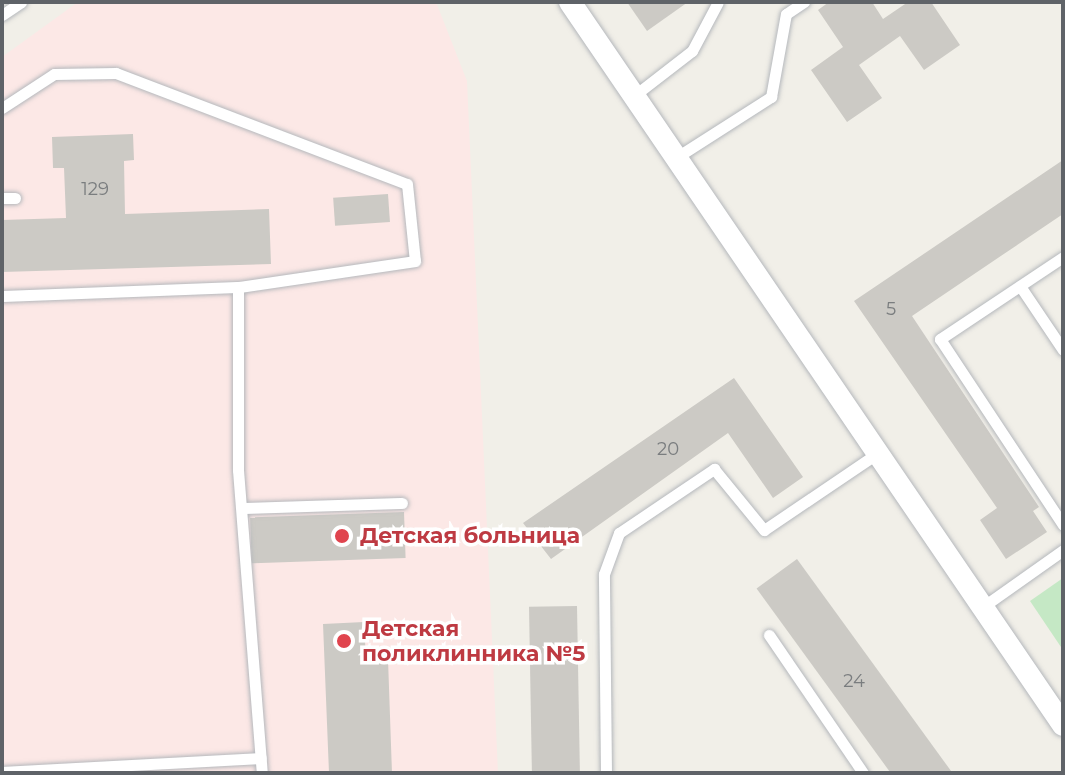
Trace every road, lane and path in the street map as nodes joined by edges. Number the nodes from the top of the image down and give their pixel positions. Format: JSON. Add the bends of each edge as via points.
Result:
{"nodes":[{"id":1,"x":21,"y":2,"type":"edge"},
{"id":2,"x":570,"y":2,"type":"edge"},
{"id":3,"x":718,"y":2,"type":"edge"},
{"id":4,"x":804,"y":2,"type":"edge"},
{"id":5,"x":2,"y":15,"type":"edge"},
{"id":6,"x":635,"y":95,"type":"junction"},
{"id":7,"x":2,"y":108,"type":"edge"},
{"id":8,"x":677,"y":157,"type":"junction"},
{"id":9,"x":2,"y":198,"type":"edge"},
{"id":10,"x":15,"y":198,"type":"dead end"},
{"id":11,"x":1063,"y":257,"type":"edge"},
{"id":12,"x":1020,"y":286,"type":"junction"},
{"id":13,"x":238,"y":287,"type":"junction"},
{"id":14,"x":2,"y":296,"type":"edge"},
{"id":15,"x":1063,"y":350,"type":"edge"},
{"id":16,"x":879,"y":452,"type":"junction"},
{"id":17,"x":402,"y":503,"type":"dead end"},
{"id":18,"x":242,"y":508,"type":"junction"},
{"id":19,"x":1063,"y":525,"type":"edge"},
{"id":20,"x":1063,"y":550,"type":"edge"},
{"id":21,"x":984,"y":606,"type":"junction"},
{"id":22,"x":769,"y":635,"type":"dead end"},
{"id":23,"x":1063,"y":725,"type":"edge"},
{"id":24,"x":261,"y":758,"type":"junction"},
{"id":25,"x":2,"y":772,"type":"edge"},
{"id":26,"x":262,"y":773,"type":"edge"},
{"id":27,"x":606,"y":773,"type":"edge"},
{"id":28,"x":863,"y":773,"type":"edge"}],
"edges":[{"from":1,"to":5,"type":"lane"},
{"from":2,"to":6,"type":"street"},
{"from":3,"to":6,"type":"lane","via":[[692,51]]},
{"from":4,"to":8,"type":"lane","via":[[786,14],[771,97]]},
{"from":6,"to":8,"type":"street"},
{"from":7,"to":13,"type":"lane","via":[[54,74],[116,73],[407,184],[415,261]]},
{"from":8,"to":16,"type":"street"},
{"from":9,"to":10,"type":"lane"},
{"from":11,"to":12,"type":"lane"},
{"from":12,"to":15,"type":"lane"},
{"from":12,"to":19,"type":"lane","via":[[940,339]]},
{"from":13,"to":14,"type":"lane"},
{"from":13,"to":18,"type":"lane"},
{"from":16,"to":21,"type":"street"},
{"from":16,"to":27,"type":"lane","via":[[764,530],[714,469],[619,533],[604,574]]},
{"from":17,"to":18,"type":"lane"},
{"from":18,"to":24,"type":"lane"},
{"from":20,"to":21,"type":"lane"},
{"from":21,"to":23,"type":"street"},
{"from":22,"to":28,"type":"lane"},
{"from":24,"to":25,"type":"lane"},
{"from":24,"to":26,"type":"lane"}]}
